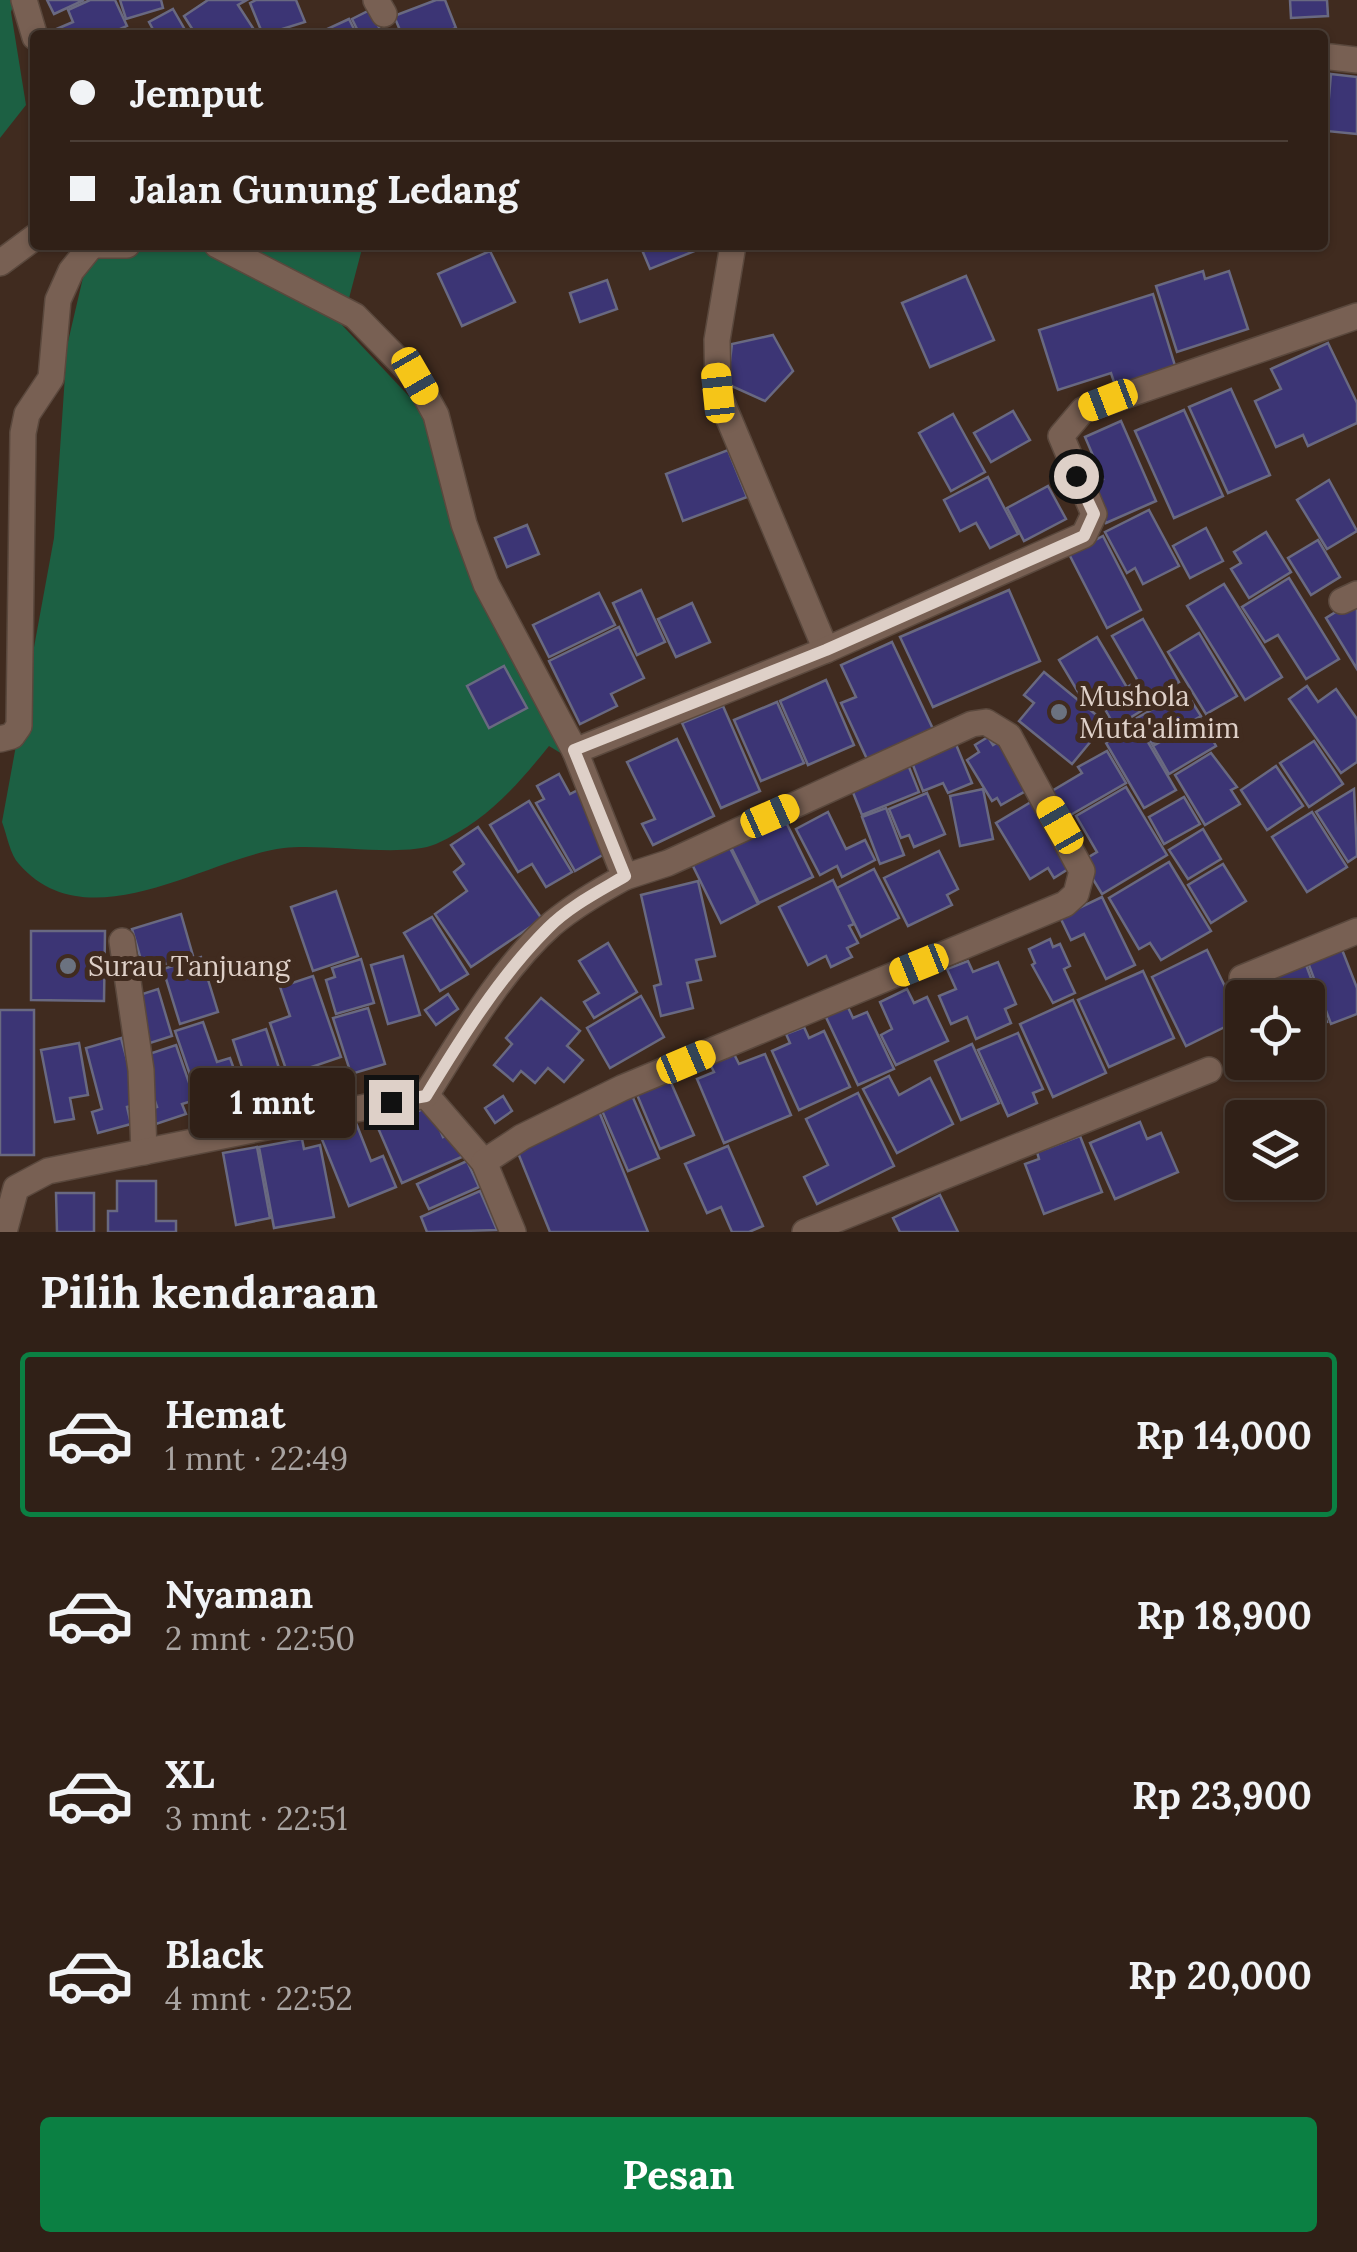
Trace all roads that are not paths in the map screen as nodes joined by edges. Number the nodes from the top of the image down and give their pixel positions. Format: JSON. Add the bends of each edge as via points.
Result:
{"nodes":[{"id":1,"x":24,"y":0,"type":"edge"},
{"id":2,"x":33,"y":30,"type":"edge"},
{"id":3,"x":1328,"y":57,"type":"edge"},
{"id":4,"x":1357,"y":60,"type":"edge"},
{"id":5,"x":30,"y":242,"type":"edge"},
{"id":6,"x":87,"y":250,"type":"edge"},
{"id":7,"x":227,"y":250,"type":"edge"},
{"id":8,"x":732,"y":250,"type":"edge"},
{"id":9,"x":0,"y":264,"type":"edge"},
{"id":10,"x":1357,"y":316,"type":"edge"},
{"id":11,"x":12,"y":459,"type":"edge"},
{"id":12,"x":9,"y":601,"type":"edge"},
{"id":13,"x":826,"y":650,"type":"junction"},
{"id":14,"x":0,"y":739,"type":"edge"},
{"id":15,"x":574,"y":750,"type":"junction"},
{"id":16,"x":625,"y":876,"type":"junction"},
{"id":17,"x":1357,"y":931,"type":"edge"},
{"id":18,"x":122,"y":941,"type":"dead end"},
{"id":19,"x":1242,"y":978,"type":"dead end"},
{"id":20,"x":1209,"y":1070,"type":"dead end"},
{"id":21,"x":426,"y":1096,"type":"junction"},
{"id":22,"x":144,"y":1152,"type":"junction"},
{"id":23,"x":484,"y":1162,"type":"junction"},
{"id":24,"x":4,"y":1232,"type":"edge"},
{"id":25,"x":513,"y":1232,"type":"edge"},
{"id":26,"x":805,"y":1232,"type":"edge"}],
"edges":[{"from":1,"to":2,"type":"street"},
{"from":3,"to":4,"type":"street"},
{"from":5,"to":9,"type":"street"},
{"from":6,"to":11,"type":"street","via":[[58,300],[51,378],[27,414]]},
{"from":7,"to":15,"type":"street","via":[[355,316],[415,376],[436,415],[486,584]]},
{"from":8,"to":13,"type":"street","via":[[717,340],[718,393]]},
{"from":10,"to":13,"type":"street","via":[[1082,410],[1061,436],[1094,514],[1084,536]]},
{"from":11,"to":12,"type":"street"},
{"from":12,"to":14,"type":"street","via":[[19,726]]},
{"from":13,"to":15,"type":"street"},
{"from":15,"to":16,"type":"street"},
{"from":16,"to":21,"type":"street","via":[[549,927]]},
{"from":16,"to":23,"type":"street","via":[[986,722],[1009,736],[1082,870],[1076,894],[1065,904],[622,1088]]},
{"from":17,"to":19,"type":"street"},
{"from":18,"to":22,"type":"street"},
{"from":20,"to":26,"type":"street"},
{"from":21,"to":22,"type":"street"},
{"from":21,"to":23,"type":"street"},
{"from":22,"to":24,"type":"street","via":[[26,1180],[16,1188]]},
{"from":23,"to":25,"type":"street"}]}
